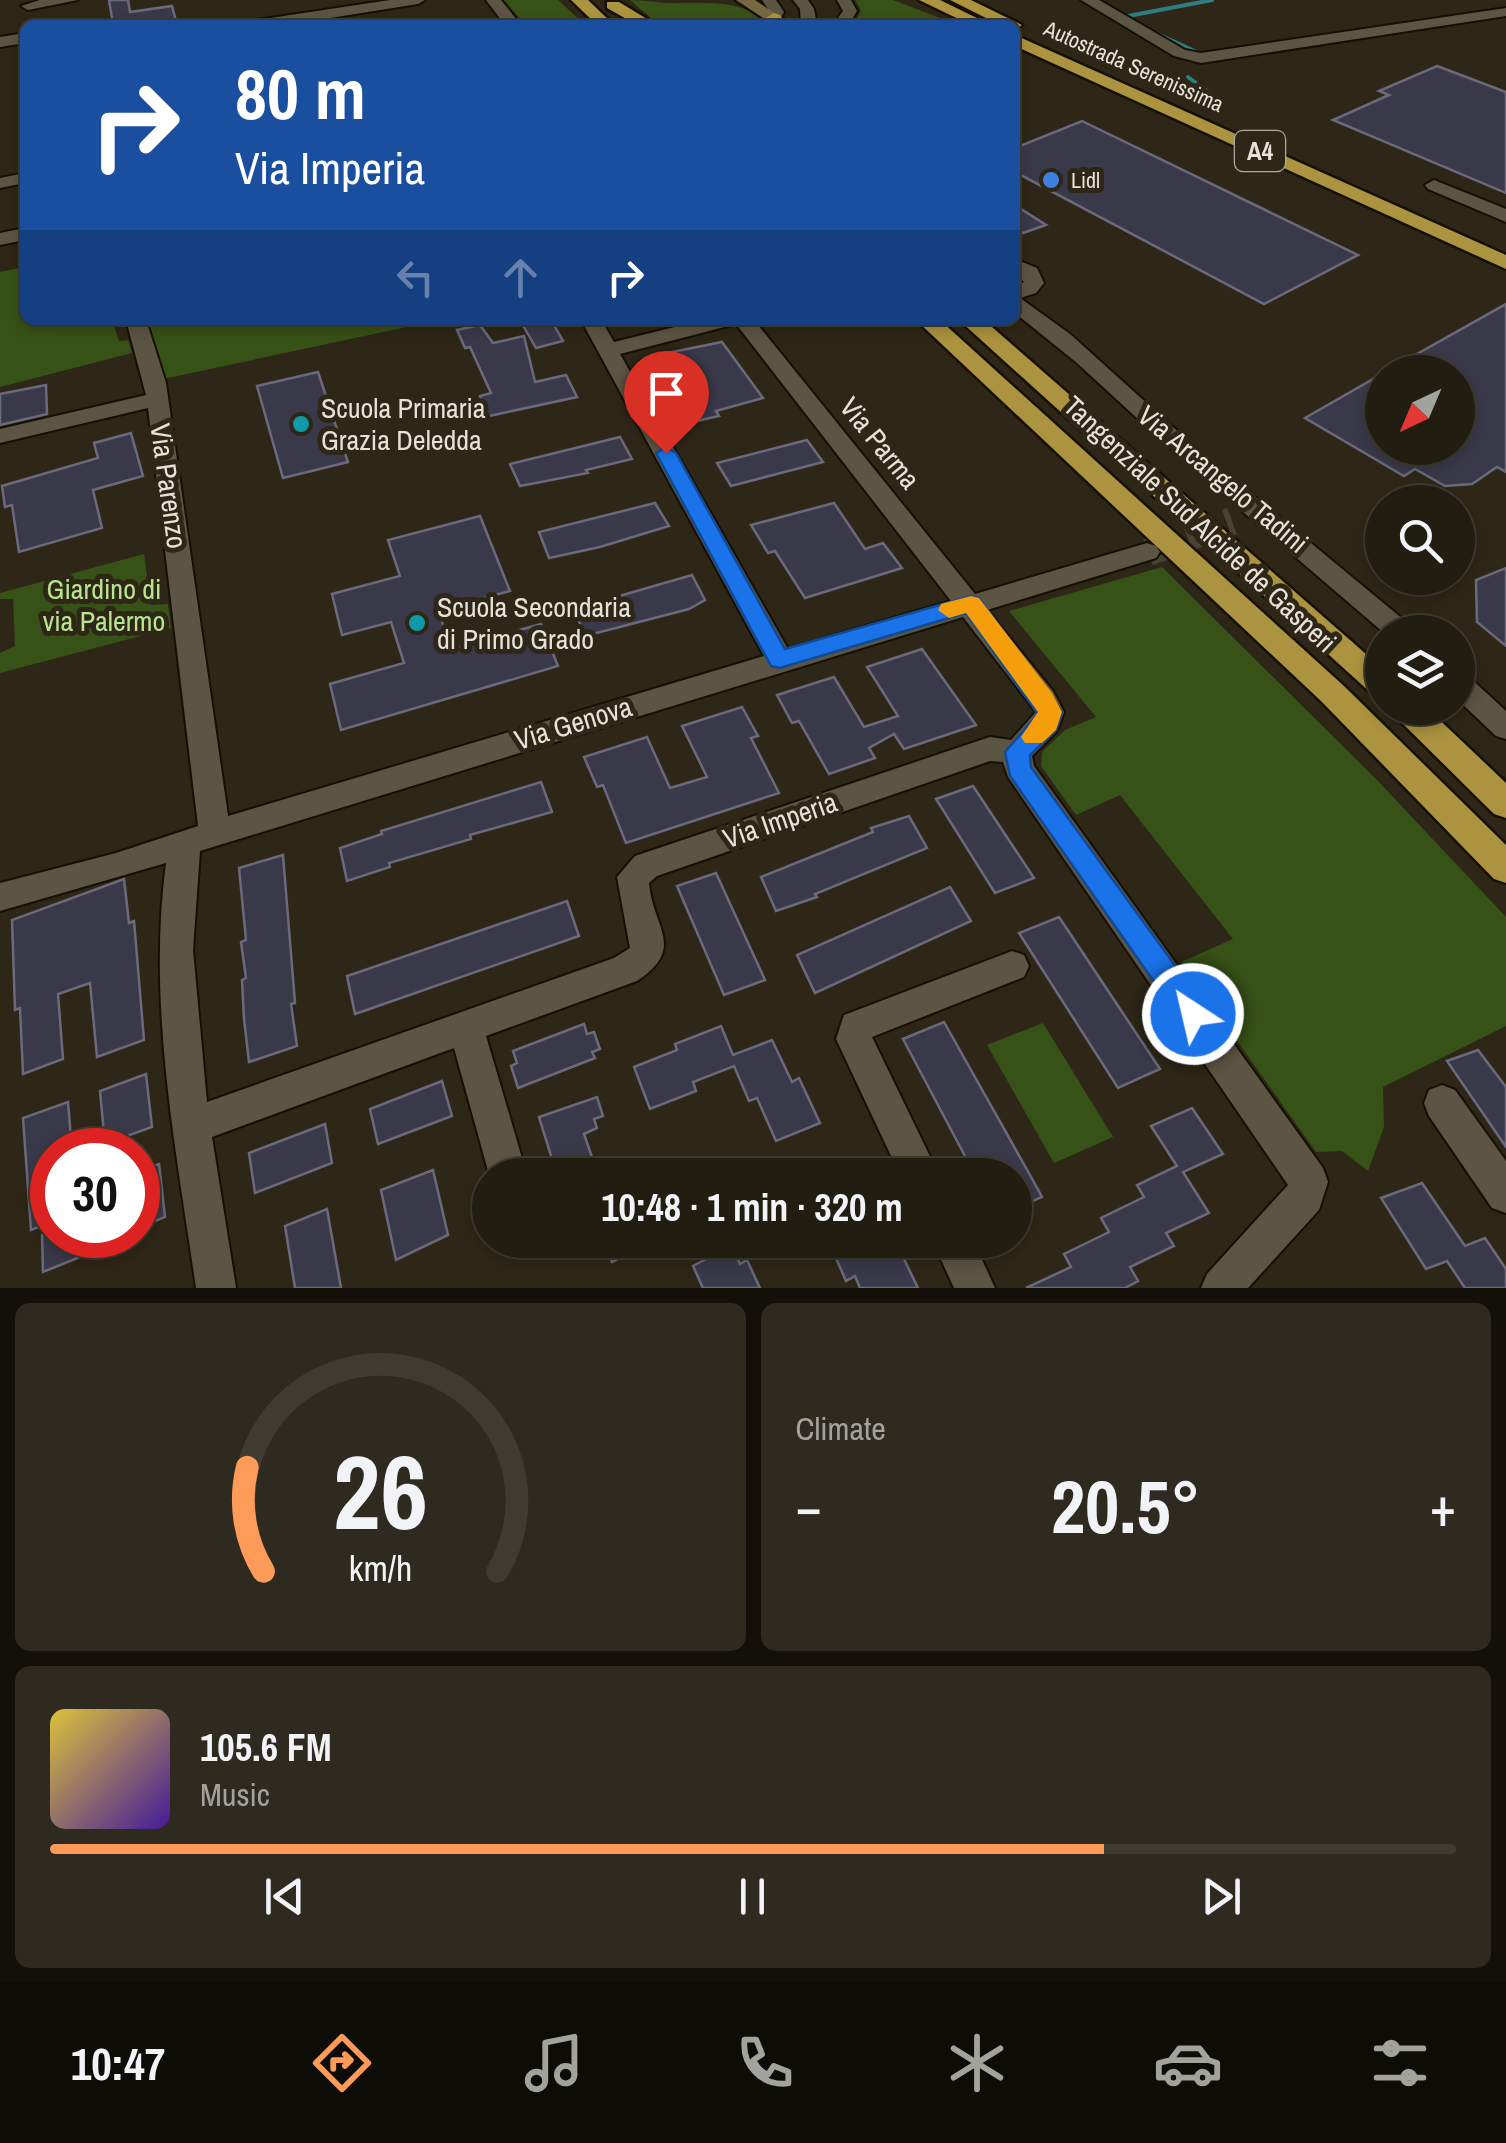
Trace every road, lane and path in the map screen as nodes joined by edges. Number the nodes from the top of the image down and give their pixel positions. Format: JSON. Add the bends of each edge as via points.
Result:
{"nodes":[{"id":1,"x":71,"y":0,"type":"edge"},
{"id":2,"x":418,"y":0,"type":"edge"},
{"id":3,"x":493,"y":0,"type":"edge"},
{"id":4,"x":579,"y":0,"type":"edge"},
{"id":5,"x":748,"y":0,"type":"edge"},
{"id":6,"x":927,"y":0,"type":"edge"},
{"id":7,"x":958,"y":0,"type":"edge"},
{"id":8,"x":1088,"y":0,"type":"edge"},
{"id":9,"x":611,"y":2,"type":"edge"},
{"id":10,"x":28,"y":3,"type":"edge"},
{"id":11,"x":361,"y":4,"type":"edge"},
{"id":12,"x":1506,"y":12,"type":"edge"},
{"id":13,"x":255,"y":20,"type":"edge"},
{"id":14,"x":509,"y":20,"type":"edge"},
{"id":15,"x":601,"y":20,"type":"edge"},
{"id":16,"x":631,"y":20,"type":"edge"},
{"id":17,"x":642,"y":20,"type":"edge"},
{"id":18,"x":773,"y":20,"type":"edge"},
{"id":19,"x":971,"y":20,"type":"edge"},
{"id":20,"x":1004,"y":20,"type":"edge"},
{"id":21,"x":1020,"y":27,"type":"edge"},
{"id":22,"x":1020,"y":42,"type":"edge"},
{"id":23,"x":1434,"y":185,"type":"dead end"},
{"id":24,"x":1506,"y":216,"type":"edge"},
{"id":25,"x":1506,"y":242,"type":"edge"},
{"id":26,"x":1506,"y":262,"type":"edge"},
{"id":27,"x":1020,"y":267,"type":"edge"},
{"id":28,"x":1024,"y":289,"type":"edge"},
{"id":29,"x":1020,"y":305,"type":"edge"},
{"id":30,"x":1048,"y":324,"type":"junction"},
{"id":31,"x":138,"y":325,"type":"edge"},
{"id":32,"x":595,"y":325,"type":"edge"},
{"id":33,"x":708,"y":325,"type":"edge"},
{"id":34,"x":747,"y":325,"type":"edge"},
{"id":35,"x":933,"y":325,"type":"edge"},
{"id":36,"x":976,"y":325,"type":"edge"},
{"id":37,"x":609,"y":350,"type":"junction"},
{"id":38,"x":156,"y":399,"type":"junction"},
{"id":39,"x":0,"y":436,"type":"edge"},
{"id":40,"x":1268,"y":518,"type":"junction"},
{"id":41,"x":1232,"y":521,"type":"tunnel mouth"},
{"id":42,"x":1147,"y":552,"type":"tunnel mouth"},
{"id":43,"x":971,"y":604,"type":"junction"},
{"id":44,"x":1380,"y":615,"type":"edge"},
{"id":45,"x":780,"y":660,"type":"junction"},
{"id":46,"x":1365,"y":670,"type":"edge"},
{"id":47,"x":1475,"y":700,"type":"edge"},
{"id":48,"x":1424,"y":725,"type":"edge"},
{"id":49,"x":1506,"y":728,"type":"edge"},
{"id":50,"x":1018,"y":752,"type":"junction"},
{"id":51,"x":1506,"y":804,"type":"edge"},
{"id":52,"x":199,"y":837,"type":"junction"},
{"id":53,"x":1506,"y":868,"type":"edge"},
{"id":54,"x":0,"y":897,"type":"edge"},
{"id":55,"x":1012,"y":966,"type":"dead end"},
{"id":56,"x":466,"y":1027,"type":"junction"},
{"id":57,"x":1442,"y":1103,"type":"dead end"},
{"id":58,"x":193,"y":1125,"type":"junction"},
{"id":59,"x":503,"y":1158,"type":"edge"},
{"id":60,"x":912,"y":1158,"type":"edge"},
{"id":61,"x":1506,"y":1194,"type":"edge"},
{"id":62,"x":961,"y":1258,"type":"edge"},
{"id":63,"x":216,"y":1288,"type":"edge"},
{"id":64,"x":975,"y":1288,"type":"edge"},
{"id":65,"x":1221,"y":1288,"type":"edge"}],
"edges":[{"from":1,"to":10,"type":"street"},
{"from":2,"to":11,"type":"street"},
{"from":3,"to":14,"type":"street"},
{"from":4,"to":15,"type":"highway"},
{"from":5,"to":18,"type":"main road"},
{"from":6,"to":19,"type":"highway"},
{"from":7,"to":20,"type":"highway","name":"Autostrada Serenissima","number":"A4"},
{"from":8,"to":12,"type":"street","via":[[1198,64]]},
{"from":9,"to":16,"type":"highway"},
{"from":9,"to":17,"type":"highway"},
{"from":11,"to":13,"type":"street"},
{"from":21,"to":25,"type":"highway","name":"Autostrada Serenissima","number":"A4"},
{"from":22,"to":26,"type":"highway","name":"Autostrada Serenissima","number":"A4"},
{"from":23,"to":24,"type":"street"},
{"from":27,"to":28,"type":"street","name":"Via Arcangelo Tadini","via":[[1030,272]]},
{"from":28,"to":30,"type":"street","name":"Via Arcangelo Tadini"},
{"from":29,"to":30,"type":"street","name":"Via Arcangelo Tadini"},
{"from":30,"to":40,"type":"street","name":"Via Arcangelo Tadini"},
{"from":31,"to":38,"type":"street","name":"Via Parenzo"},
{"from":32,"to":37,"type":"street"},
{"from":33,"to":37,"type":"street"},
{"from":34,"to":43,"type":"street","name":"Via Parma"},
{"from":35,"to":53,"type":"highway","name":"Tangenziale Sud Alcide de Gasperi","via":[[1333,694]]},
{"from":36,"to":46,"type":"highway","name":"Tangenziale Sud Alcide de Gasperi"},
{"from":37,"to":45,"type":"street"},
{"from":38,"to":39,"type":"street"},
{"from":38,"to":52,"type":"street","name":"Via Parenzo","via":[[198,692]]},
{"from":40,"to":41,"type":"street"},
{"from":40,"to":44,"type":"street","name":"Via Arcangelo Tadini"},
{"from":42,"to":43,"type":"street","name":"Via Genova"},
{"from":43,"to":45,"type":"street","name":"Via Genova"},
{"from":43,"to":50,"type":"street","via":[[1050,712]]},
{"from":45,"to":52,"type":"street","name":"Via Genova"},
{"from":47,"to":49,"type":"street"},
{"from":48,"to":51,"type":"highway"},
{"from":50,"to":56,"type":"street","name":"Via Imperia","via":[[990,749],[646,866],[633,877],[631,891],[650,940],[646,956],[626,970]]},
{"from":50,"to":65,"type":"street","via":[[1019,769],[1309,1182],[1305,1196]]},
{"from":52,"to":54,"type":"street","name":"Via Genova"},
{"from":52,"to":58,"type":"street","name":"Via Parenzo","via":[[175,908]]},
{"from":55,"to":60,"type":"street","via":[[856,1027],[854,1039]]},
{"from":56,"to":58,"type":"street","name":"Via Imperia"},
{"from":56,"to":59,"type":"street"},
{"from":57,"to":61,"type":"street"},
{"from":58,"to":63,"type":"street","name":"Via Parenzo"},
{"from":62,"to":64,"type":"street"}]}
